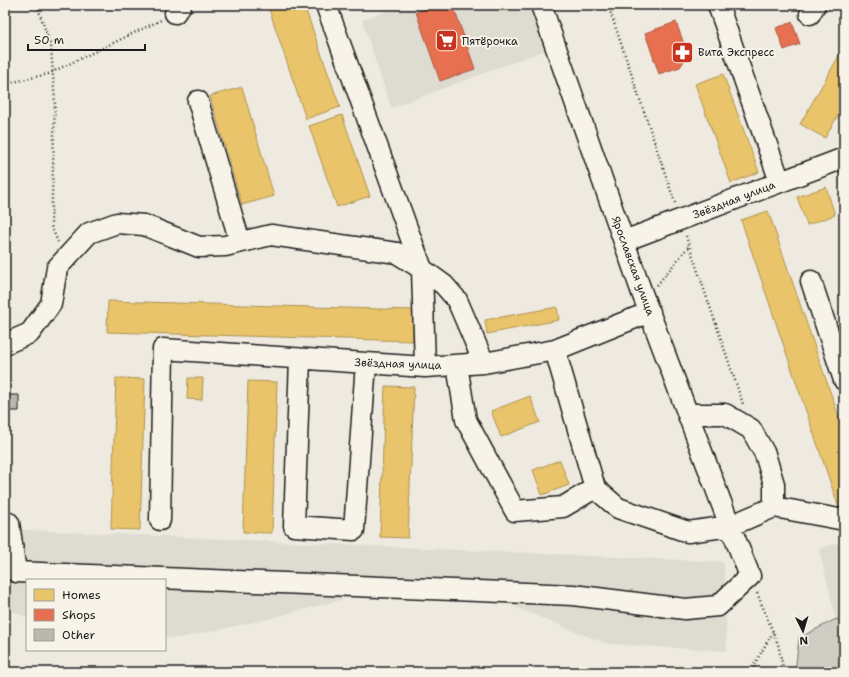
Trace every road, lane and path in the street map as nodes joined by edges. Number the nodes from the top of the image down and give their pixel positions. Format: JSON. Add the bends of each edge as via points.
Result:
{"nodes":[{"id":1,"x":37,"y":5,"type":"edge"},
{"id":2,"x":326,"y":5,"type":"edge"},
{"id":3,"x":541,"y":5,"type":"edge"},
{"id":4,"x":718,"y":5,"type":"edge"},
{"id":5,"x":178,"y":9,"type":"edge"},
{"id":6,"x":53,"y":72,"type":"junction"},
{"id":7,"x":5,"y":84,"type":"edge"},
{"id":8,"x":198,"y":101,"type":"dead end"},
{"id":9,"x":841,"y":155,"type":"edge"},
{"id":10,"x":780,"y":182,"type":"junction"},
{"id":11,"x":624,"y":241,"type":"junction"},
{"id":12,"x":240,"y":242,"type":"junction"},
{"id":13,"x":689,"y":246,"type":"dead end"},
{"id":14,"x":65,"y":259,"type":"junction"},
{"id":15,"x":422,"y":269,"type":"junction"},
{"id":16,"x":811,"y":281,"type":"dead end"},
{"id":17,"x":655,"y":288,"type":"dead end"},
{"id":18,"x":650,"y":312,"type":"junction"},
{"id":19,"x":5,"y":344,"type":"edge"},
{"id":20,"x":555,"y":350,"type":"junction"},
{"id":21,"x":300,"y":359,"type":"junction"},
{"id":22,"x":366,"y":363,"type":"junction"},
{"id":23,"x":484,"y":363,"type":"junction"},
{"id":24,"x":457,"y":365,"type":"junction"},
{"id":25,"x":425,"y":367,"type":"junction"},
{"id":26,"x":844,"y":380,"type":"edge"},
{"id":27,"x":688,"y":414,"type":"junction"},
{"id":28,"x":595,"y":488,"type":"junction"},
{"id":29,"x":774,"y":507,"type":"junction"},
{"id":30,"x":844,"y":518,"type":"edge"},
{"id":31,"x":160,"y":520,"type":"dead end"},
{"id":32,"x":5,"y":523,"type":"edge"},
{"id":33,"x":730,"y":526,"type":"junction"},
{"id":34,"x":750,"y":576,"type":"junction"},
{"id":35,"x":773,"y":632,"type":"junction"},
{"id":36,"x":754,"y":672,"type":"edge"},
{"id":37,"x":784,"y":672,"type":"edge"}],
"edges":[{"from":1,"to":6,"type":"path","via":[[51,47]]},
{"from":2,"to":15,"type":"street"},
{"from":3,"to":11,"type":"street","name":"Ярославская улица"},
{"from":4,"to":10,"type":"street"},
{"from":5,"to":6,"type":"path"},
{"from":6,"to":7,"type":"path"},
{"from":6,"to":14,"type":"path","via":[[55,104],[51,226]]},
{"from":8,"to":12,"type":"street"},
{"from":9,"to":10,"type":"street","name":"Звёздная улица"},
{"from":10,"to":11,"type":"street","name":"Звёздная улица"},
{"from":11,"to":18,"type":"street","name":"Ярославская улица"},
{"from":12,"to":14,"type":"street","via":[[225,246],[199,247],[144,225],[117,223],[89,233]]},
{"from":12,"to":15,"type":"street","via":[[271,235],[397,253]]},
{"from":13,"to":17,"type":"path"},
{"from":14,"to":19,"type":"street","via":[[57,268],[51,304],[30,333]]},
{"from":15,"to":23,"type":"street","via":[[444,285],[458,300]]},
{"from":15,"to":25,"type":"street"},
{"from":16,"to":26,"type":"street"},
{"from":18,"to":20,"type":"street","name":"Звёздная улица"},
{"from":18,"to":27,"type":"street","name":"Ярославская улица"},
{"from":20,"to":23,"type":"street","name":"Звёздная улица"},
{"from":20,"to":28,"type":"street"},
{"from":21,"to":22,"type":"street","name":"Звёздная улица"},
{"from":21,"to":22,"type":"street","via":[[294,526],[346,530],[354,530]]},
{"from":21,"to":31,"type":"street","name":"Звёздная улица","via":[[163,349]]},
{"from":22,"to":25,"type":"street","name":"Звёздная улица"},
{"from":23,"to":24,"type":"street","name":"Звёздная улица"},
{"from":24,"to":25,"type":"street","name":"Звёздная улица"},
{"from":24,"to":28,"type":"street","via":[[466,420],[515,511],[564,507]]},
{"from":27,"to":29,"type":"street","via":[[725,414],[752,429],[765,454],[774,484]]},
{"from":27,"to":33,"type":"street","name":"Ярославская улица"},
{"from":28,"to":33,"type":"street","via":[[618,508],[688,532]]},
{"from":29,"to":30,"type":"street"},
{"from":29,"to":33,"type":"street"},
{"from":32,"to":34,"type":"street","via":[[9,523],[16,572],[573,595],[685,609],[718,606]]},
{"from":33,"to":34,"type":"street","name":"Ярославская улица"},
{"from":34,"to":35,"type":"path"},
{"from":35,"to":36,"type":"path","via":[[754,665]]},
{"from":35,"to":37,"type":"path"}]}
